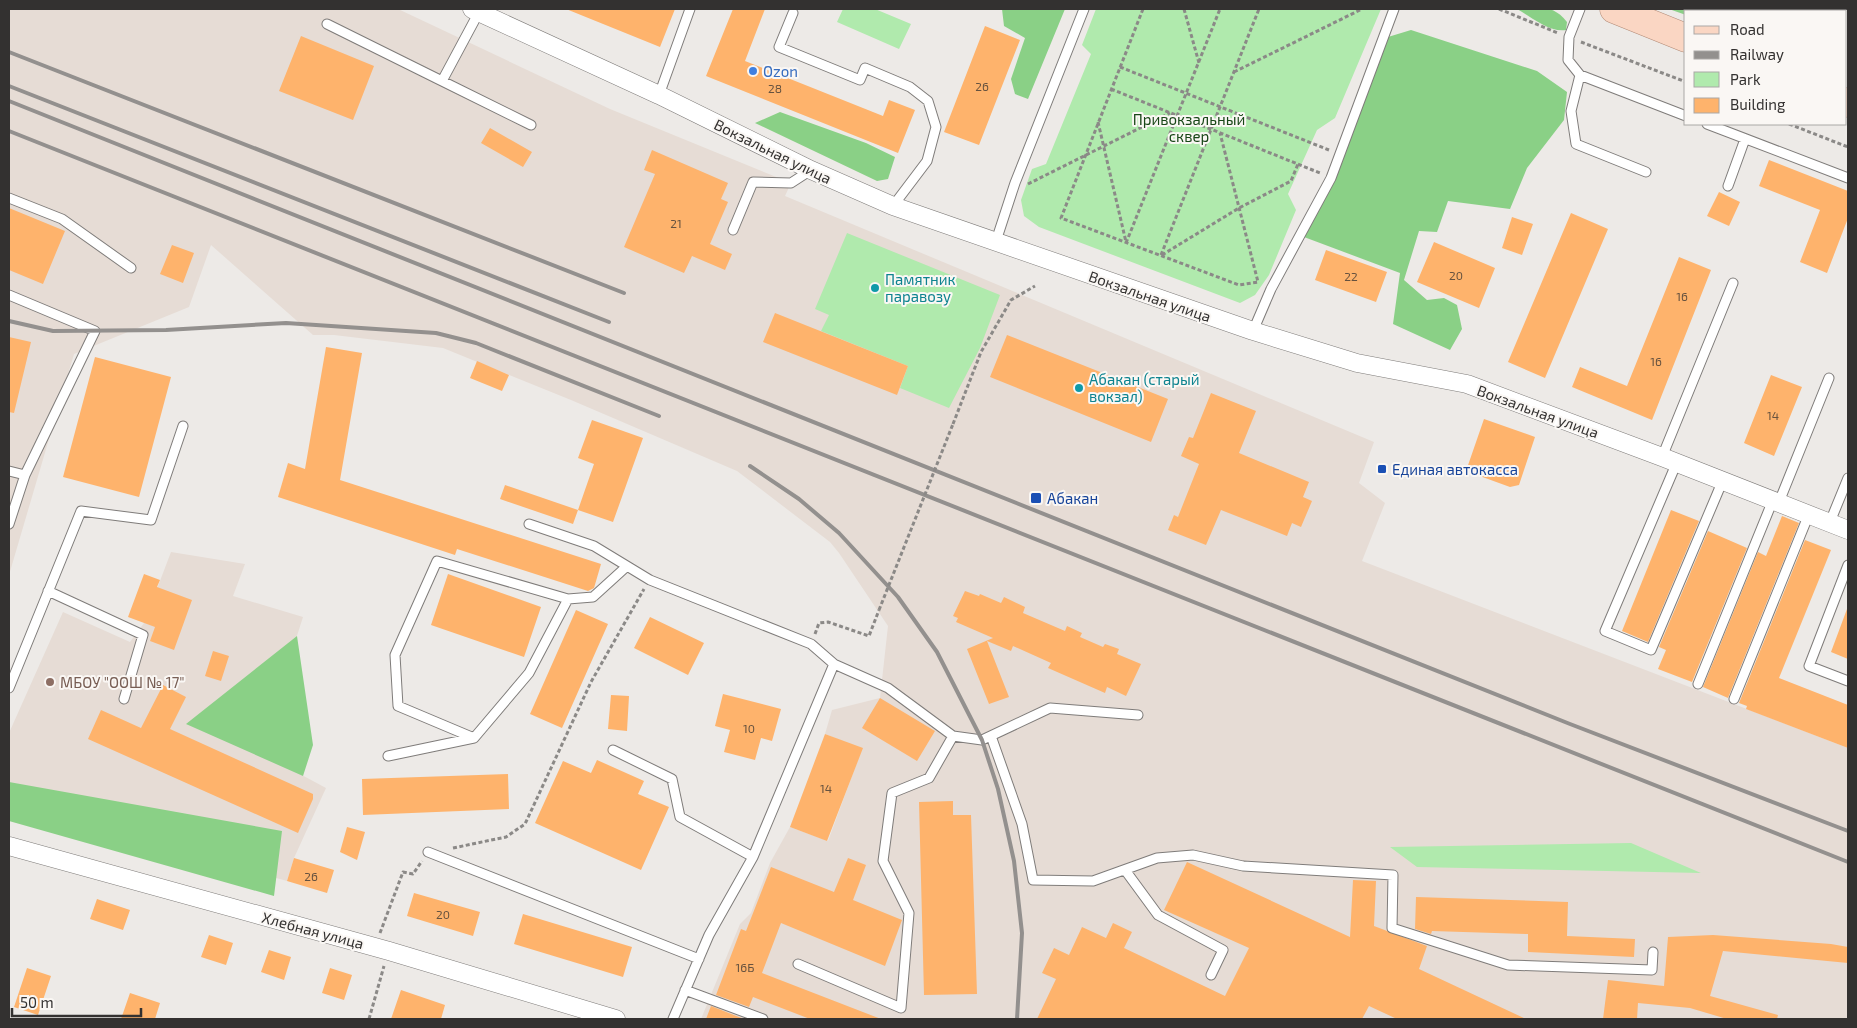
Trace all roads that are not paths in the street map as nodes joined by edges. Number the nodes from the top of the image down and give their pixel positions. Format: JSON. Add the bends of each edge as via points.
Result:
{"nodes":[{"id":1,"x":690,"y":9,"type":"edge"},
{"id":2,"x":1084,"y":9,"type":"edge"},
{"id":3,"x":1394,"y":9,"type":"edge"},
{"id":4,"x":1580,"y":9,"type":"edge"},
{"id":5,"x":1614,"y":9,"type":"edge"},
{"id":6,"x":475,"y":10,"type":"edge"},
{"id":7,"x":793,"y":13,"type":"dead end"},
{"id":8,"x":327,"y":24,"type":"dead end"},
{"id":9,"x":1684,"y":37,"type":"edge"},
{"id":10,"x":1580,"y":75,"type":"junction"},
{"id":11,"x":442,"y":81,"type":"junction"},
{"id":12,"x":659,"y":95,"type":"junction"},
{"id":13,"x":1684,"y":115,"type":"edge"},
{"id":14,"x":531,"y":125,"type":"dead end"},
{"id":15,"x":1710,"y":125,"type":"edge"},
{"id":16,"x":1745,"y":138,"type":"junction"},
{"id":17,"x":811,"y":170,"type":"junction"},
{"id":18,"x":1646,"y":172,"type":"dead end"},
{"id":19,"x":1848,"y":178,"type":"edge"},
{"id":20,"x":1728,"y":186,"type":"dead end"},
{"id":21,"x":9,"y":198,"type":"edge"},
{"id":22,"x":892,"y":206,"type":"junction"},
{"id":23,"x":733,"y":230,"type":"dead end"},
{"id":24,"x":996,"y":241,"type":"junction"},
{"id":25,"x":131,"y":268,"type":"dead end"},
{"id":26,"x":1733,"y":283,"type":"dead end"},
{"id":27,"x":9,"y":295,"type":"edge"},
{"id":28,"x":1253,"y":331,"type":"junction"},
{"id":29,"x":1829,"y":378,"type":"dead end"},
{"id":30,"x":183,"y":426,"type":"dead end"},
{"id":31,"x":1669,"y":459,"type":"junction"},
{"id":32,"x":9,"y":471,"type":"edge"},
{"id":33,"x":25,"y":475,"type":"junction"},
{"id":34,"x":1848,"y":478,"type":"edge"},
{"id":35,"x":1723,"y":480,"type":"junction"},
{"id":36,"x":1776,"y":501,"type":"junction"},
{"id":37,"x":1808,"y":514,"type":"junction"},
{"id":38,"x":1830,"y":522,"type":"junction"},
{"id":39,"x":9,"y":524,"type":"edge"},
{"id":40,"x":529,"y":524,"type":"dead end"},
{"id":41,"x":1848,"y":530,"type":"edge"},
{"id":42,"x":1848,"y":565,"type":"edge"},
{"id":43,"x":626,"y":567,"type":"junction"},
{"id":44,"x":48,"y":591,"type":"junction"},
{"id":45,"x":568,"y":599,"type":"junction"},
{"id":46,"x":834,"y":664,"type":"junction"},
{"id":47,"x":1848,"y":681,"type":"edge"},
{"id":48,"x":1698,"y":684,"type":"dead end"},
{"id":49,"x":9,"y":688,"type":"edge"},
{"id":50,"x":124,"y":699,"type":"dead end"},
{"id":51,"x":1734,"y":699,"type":"dead end"},
{"id":52,"x":1138,"y":715,"type":"dead end"},
{"id":53,"x":952,"y":736,"type":"junction"},
{"id":54,"x":991,"y":736,"type":"junction"},
{"id":55,"x":474,"y":738,"type":"junction"},
{"id":56,"x":613,"y":750,"type":"dead end"},
{"id":57,"x":388,"y":756,"type":"dead end"},
{"id":58,"x":9,"y":846,"type":"edge"},
{"id":59,"x":428,"y":852,"type":"road end"},
{"id":60,"x":754,"y":857,"type":"junction"},
{"id":61,"x":1125,"y":870,"type":"junction"},
{"id":62,"x":1654,"y":952,"type":"dead end"},
{"id":63,"x":699,"y":959,"type":"junction"},
{"id":64,"x":798,"y":964,"type":"dead end"},
{"id":65,"x":1211,"y":976,"type":"dead end"},
{"id":66,"x":685,"y":990,"type":"junction"},
{"id":67,"x":616,"y":1019,"type":"edge"},
{"id":68,"x":673,"y":1019,"type":"edge"},
{"id":69,"x":763,"y":1019,"type":"edge"}],
"edges":[{"from":1,"to":12,"type":"lane"},
{"from":2,"to":24,"type":"lane","via":[[1015,183]]},
{"from":3,"to":28,"type":"lane","via":[[1331,178],[1271,289]]},
{"from":4,"to":10,"type":"lane","via":[[1569,37],[1568,60]]},
{"from":5,"to":9,"type":"main road"},
{"from":6,"to":11,"type":"lane"},
{"from":6,"to":12,"type":"street","name":"Вокзальная улица"},
{"from":7,"to":22,"type":"lane","via":[[779,47],[860,80],[865,68],[910,87],[928,101],[936,127],[927,161]]},
{"from":8,"to":11,"type":"lane"},
{"from":10,"to":13,"type":"lane"},
{"from":10,"to":18,"type":"lane","via":[[1571,111],[1576,144]]},
{"from":11,"to":14,"type":"lane"},
{"from":12,"to":17,"type":"street","name":"Вокзальная улица"},
{"from":15,"to":16,"type":"lane"},
{"from":16,"to":19,"type":"lane"},
{"from":16,"to":20,"type":"lane"},
{"from":17,"to":22,"type":"street","name":"Вокзальная улица"},
{"from":17,"to":23,"type":"lane","via":[[791,183],[753,182]]},
{"from":21,"to":25,"type":"lane","via":[[62,219]]},
{"from":22,"to":24,"type":"street","name":"Вокзальная улица"},
{"from":24,"to":28,"type":"street","name":"Вокзальная улица"},
{"from":26,"to":31,"type":"lane"},
{"from":27,"to":33,"type":"lane","via":[[95,331]]},
{"from":28,"to":31,"type":"street","name":"Вокзальная улица","via":[[1357,363],[1467,384]]},
{"from":29,"to":36,"type":"lane"},
{"from":30,"to":44,"type":"lane","via":[[151,520],[81,511]]},
{"from":31,"to":35,"type":"street","name":"Вокзальная улица"},
{"from":31,"to":35,"type":"lane","via":[[1605,631],[1651,650]]},
{"from":32,"to":33,"type":"lane"},
{"from":33,"to":39,"type":"lane"},
{"from":34,"to":38,"type":"lane"},
{"from":35,"to":36,"type":"street","name":"Вокзальная улица"},
{"from":36,"to":37,"type":"street","name":"Вокзальная улица"},
{"from":36,"to":48,"type":"lane"},
{"from":37,"to":38,"type":"street","name":"Вокзальная улица"},
{"from":37,"to":51,"type":"lane"},
{"from":38,"to":41,"type":"street","name":"Вокзальная улица"},
{"from":40,"to":43,"type":"lane","via":[[594,546]]},
{"from":42,"to":47,"type":"lane","via":[[1809,666]]},
{"from":43,"to":45,"type":"lane","via":[[593,597]]},
{"from":43,"to":46,"type":"lane","via":[[650,580],[811,644]]},
{"from":44,"to":49,"type":"lane"},
{"from":44,"to":50,"type":"lane","via":[[143,635]]},
{"from":45,"to":55,"type":"lane","via":[[529,673]]},
{"from":45,"to":55,"type":"lane","via":[[438,561],[395,655],[398,706]]},
{"from":46,"to":53,"type":"lane","via":[[888,688]]},
{"from":46,"to":60,"type":"lane"},
{"from":52,"to":54,"type":"lane","via":[[1050,708]]},
{"from":53,"to":54,"type":"lane","via":[[982,740]]},
{"from":53,"to":64,"type":"lane","via":[[929,778],[892,793],[883,861],[909,913],[901,1008]]},
{"from":54,"to":61,"type":"lane","via":[[1022,824],[1033,880],[1093,881]]},
{"from":55,"to":57,"type":"lane"},
{"from":56,"to":60,"type":"lane","via":[[672,779],[680,817]]},
{"from":58,"to":67,"type":"street","name":"Хлебная улица","via":[[382,949]]},
{"from":59,"to":63,"type":"lane"},
{"from":60,"to":63,"type":"lane","via":[[709,934]]},
{"from":61,"to":62,"type":"lane","via":[[1157,858],[1193,855],[1243,866],[1393,875],[1392,928],[1508,965],[1652,970]]},
{"from":61,"to":65,"type":"lane","via":[[1158,915],[1223,950]]},
{"from":63,"to":66,"type":"lane"},
{"from":66,"to":68,"type":"lane"},
{"from":66,"to":69,"type":"lane"}]}
